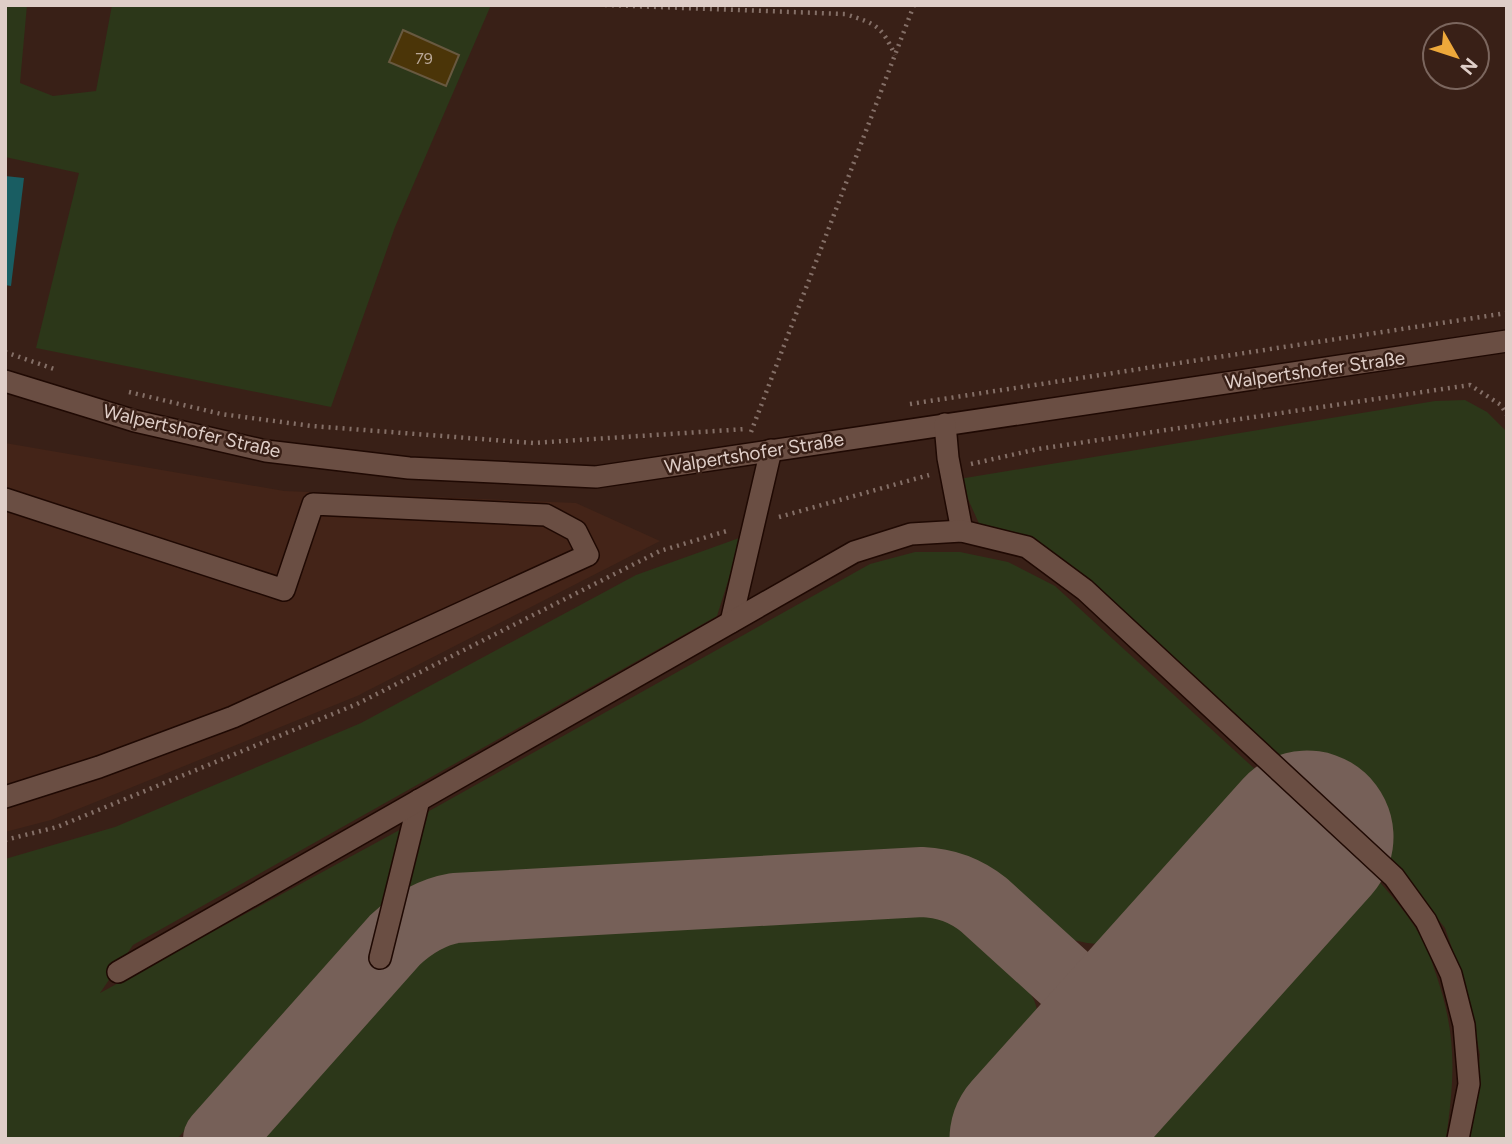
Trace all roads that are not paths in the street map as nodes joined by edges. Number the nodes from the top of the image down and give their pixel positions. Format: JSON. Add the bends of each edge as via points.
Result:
{"nodes":[{"id":1,"x":1507,"y":341,"type":"edge"},
{"id":2,"x":5,"y":381,"type":"edge"},
{"id":3,"x":945,"y":424,"type":"junction"},
{"id":4,"x":771,"y":450,"type":"junction"},
{"id":5,"x":5,"y":499,"type":"edge"},
{"id":6,"x":962,"y":531,"type":"junction"},
{"id":7,"x":730,"y":622,"type":"junction"},
{"id":8,"x":5,"y":797,"type":"edge"},
{"id":9,"x":419,"y":800,"type":"junction"},
{"id":10,"x":380,"y":958,"type":"dead end"},
{"id":11,"x":118,"y":972,"type":"dead end"},
{"id":12,"x":1458,"y":1139,"type":"edge"}],
"edges":[{"from":1,"to":3,"type":"street","name":"Walpertshofer Straße"},
{"from":2,"to":4,"type":"street","name":"Walpertshofer Straße","via":[[135,421],[266,452],[410,468],[596,477]]},
{"from":3,"to":4,"type":"street","name":"Walpertshofer Straße"},
{"from":3,"to":6,"type":"street"},
{"from":4,"to":7,"type":"street"},
{"from":5,"to":8,"type":"street","via":[[284,590],[313,504],[546,515],[576,531],[588,555],[233,717],[99,768]]},
{"from":6,"to":7,"type":"street","via":[[911,534],[854,552]]},
{"from":6,"to":12,"type":"street","via":[[1027,547],[1085,590],[1394,877],[1426,921],[1451,974],[1464,1025],[1468,1084]]},
{"from":7,"to":9,"type":"street"},
{"from":9,"to":10,"type":"street"},
{"from":9,"to":11,"type":"street"}]}
